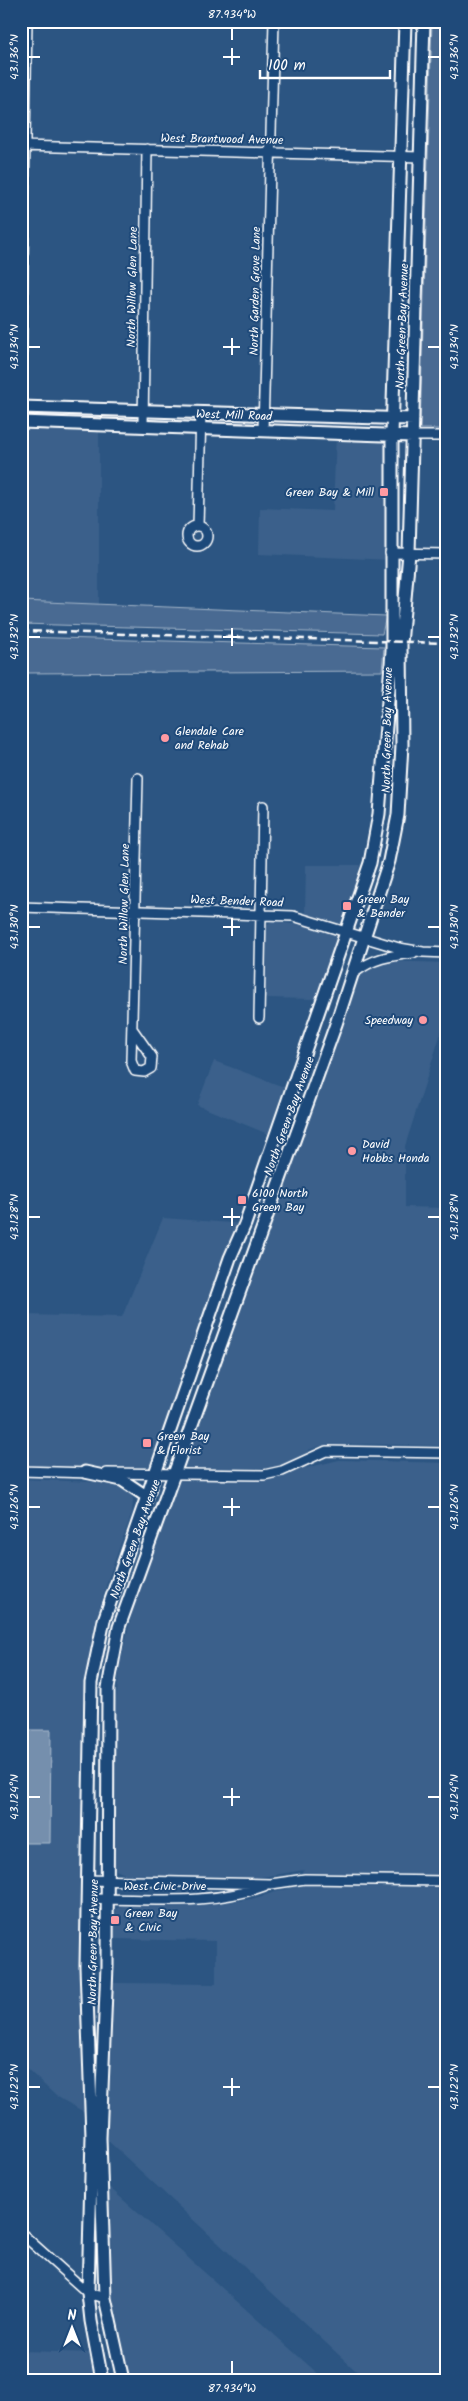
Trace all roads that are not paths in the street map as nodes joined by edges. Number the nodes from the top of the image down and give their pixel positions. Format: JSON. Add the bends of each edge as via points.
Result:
{"nodes":[{"id":1,"x":27,"y":21,"type":"edge"},
{"id":2,"x":274,"y":21,"type":"edge"},
{"id":3,"x":405,"y":21,"type":"edge"},
{"id":4,"x":424,"y":21,"type":"edge"},
{"id":5,"x":434,"y":21,"type":"edge"},
{"id":6,"x":447,"y":22,"type":"edge"},
{"id":7,"x":24,"y":146,"type":"edge"},
{"id":8,"x":147,"y":149,"type":"junction"},
{"id":9,"x":271,"y":152,"type":"junction"},
{"id":10,"x":401,"y":157,"type":"junction"},
{"id":11,"x":421,"y":157,"type":"junction"},
{"id":12,"x":21,"y":378,"type":"edge"},
{"id":13,"x":21,"y":406,"type":"edge"},
{"id":14,"x":143,"y":411,"type":"junction"},
{"id":15,"x":201,"y":412,"type":"junction"},
{"id":16,"x":265,"y":414,"type":"junction"},
{"id":17,"x":393,"y":418,"type":"junction"},
{"id":18,"x":413,"y":419,"type":"junction"},
{"id":19,"x":21,"y":422,"type":"edge"},
{"id":20,"x":142,"y":426,"type":"junction"},
{"id":21,"x":200,"y":428,"type":"junction"},
{"id":22,"x":263,"y":430,"type":"junction"},
{"id":23,"x":392,"y":435,"type":"junction"},
{"id":24,"x":412,"y":436,"type":"junction"},
{"id":25,"x":447,"y":436,"type":"edge"},
{"id":26,"x":198,"y":526,"type":"dead end"},
{"id":27,"x":390,"y":553,"type":"junction"},
{"id":28,"x":409,"y":553,"type":"junction"},
{"id":29,"x":447,"y":554,"type":"edge"},
{"id":30,"x":138,"y":778,"type":"dead end"},
{"id":31,"x":263,"y":806,"type":"dead end"},
{"id":32,"x":21,"y":908,"type":"edge"},
{"id":33,"x":136,"y":911,"type":"junction"},
{"id":34,"x":261,"y":914,"type":"junction"},
{"id":35,"x":346,"y":933,"type":"junction"},
{"id":36,"x":365,"y":939,"type":"junction"},
{"id":37,"x":423,"y":952,"type":"junction"},
{"id":38,"x":447,"y":953,"type":"edge"},
{"id":39,"x":354,"y":973,"type":"junction"},
{"id":40,"x":259,"y":1018,"type":"dead end"},
{"id":41,"x":133,"y":1030,"type":"dead end"},
{"id":42,"x":190,"y":1370,"type":"junction"},
{"id":43,"x":210,"y":1376,"type":"junction"},
{"id":44,"x":184,"y":1387,"type":"junction"},
{"id":45,"x":204,"y":1394,"type":"junction"},
{"id":46,"x":447,"y":1454,"type":"edge"},
{"id":47,"x":21,"y":1471,"type":"edge"},
{"id":48,"x":85,"y":1472,"type":"junction"},
{"id":49,"x":153,"y":1474,"type":"junction"},
{"id":50,"x":173,"y":1474,"type":"junction"},
{"id":51,"x":146,"y":1496,"type":"junction"},
{"id":52,"x":87,"y":1880,"type":"junction"},
{"id":53,"x":108,"y":1880,"type":"junction"},
{"id":54,"x":447,"y":1881,"type":"edge"},
{"id":55,"x":271,"y":1884,"type":"junction"},
{"id":56,"x":107,"y":1898,"type":"junction"},
{"id":57,"x":87,"y":1899,"type":"junction"},
{"id":58,"x":21,"y":2233,"type":"edge"},
{"id":59,"x":88,"y":2293,"type":"junction"},
{"id":60,"x":104,"y":2298,"type":"junction"},
{"id":61,"x":102,"y":2380,"type":"edge"},
{"id":62,"x":123,"y":2380,"type":"edge"}],
"edges":[{"from":1,"to":7,"type":"street"},
{"from":2,"to":9,"type":"street","name":"North Garden Grove Lane"},
{"from":3,"to":10,"type":"main road","name":"North Green Bay Avenue"},
{"from":4,"to":11,"type":"main road","name":"North Green Bay Avenue"},
{"from":5,"to":6,"type":"street"},
{"from":7,"to":8,"type":"street","name":"West Brantwood Avenue"},
{"from":7,"to":12,"type":"street"},
{"from":8,"to":9,"type":"street","name":"West Brantwood Avenue"},
{"from":8,"to":14,"type":"street","name":"North Willow Glen Lane"},
{"from":9,"to":10,"type":"street","name":"West Brantwood Avenue"},
{"from":9,"to":16,"type":"street","name":"North Garden Grove Lane"},
{"from":10,"to":11,"type":"street","name":"West Brantwood Avenue"},
{"from":10,"to":17,"type":"main road","name":"North Green Bay Avenue"},
{"from":11,"to":18,"type":"main road","name":"North Green Bay Avenue"},
{"from":13,"to":14,"type":"main road","name":"West Mill Road"},
{"from":14,"to":15,"type":"main road","name":"West Mill Road"},
{"from":14,"to":20,"type":"street","name":"North Willow Glen Lane"},
{"from":15,"to":16,"type":"main road","name":"West Mill Road"},
{"from":15,"to":21,"type":"street"},
{"from":16,"to":17,"type":"main road","name":"West Mill Road"},
{"from":16,"to":22,"type":"street","name":"North Garden Grove Lane"},
{"from":17,"to":18,"type":"main road","name":"West Mill Road"},
{"from":17,"to":23,"type":"main road","name":"North Green Bay Avenue"},
{"from":18,"to":24,"type":"main road","name":"North Green Bay Avenue"},
{"from":19,"to":20,"type":"main road","name":"West Mill Road"},
{"from":20,"to":21,"type":"main road","name":"West Mill Road"},
{"from":21,"to":22,"type":"main road","name":"West Mill Road"},
{"from":21,"to":26,"type":"street"},
{"from":22,"to":23,"type":"main road","name":"West Mill Road"},
{"from":23,"to":24,"type":"main road","name":"West Mill Road"},
{"from":23,"to":27,"type":"main road","name":"North Green Bay Avenue"},
{"from":24,"to":25,"type":"street","name":"West Mill Road"},
{"from":24,"to":28,"type":"main road","name":"North Green Bay Avenue"},
{"from":27,"to":28,"type":"street"},
{"from":27,"to":35,"type":"main road","name":"North Green Bay Avenue","via":[[392,651],[379,814],[370,863]]},
{"from":28,"to":29,"type":"street"},
{"from":28,"to":36,"type":"main road","name":"North Green Bay Avenue","via":[[401,644],[402,745],[398,816],[389,861]]},
{"from":30,"to":33,"type":"street","name":"North Willow Glen Lane"},
{"from":31,"to":34,"type":"street"},
{"from":32,"to":33,"type":"street","name":"West Bender Road"},
{"from":33,"to":34,"type":"street","name":"West Bender Road"},
{"from":33,"to":41,"type":"street","name":"North Willow Glen Lane"},
{"from":34,"to":35,"type":"street","name":"West Bender Road","via":[[301,918]]},
{"from":34,"to":40,"type":"street"},
{"from":35,"to":36,"type":"street","name":"West Bender Road"},
{"from":35,"to":42,"type":"main road","name":"North Green Bay Avenue","via":[[245,1224]]},
{"from":36,"to":37,"type":"street","name":"West Bender Road"},
{"from":36,"to":39,"type":"main road","name":"North Green Bay Avenue"},
{"from":37,"to":38,"type":"street","name":"West Bender Road"},
{"from":37,"to":39,"type":"street","via":[[380,957]]},
{"from":39,"to":43,"type":"main road","name":"North Green Bay Avenue"},
{"from":42,"to":43,"type":"main road"},
{"from":42,"to":44,"type":"main road","name":"North Green Bay Avenue"},
{"from":43,"to":45,"type":"main road","name":"North Green Bay Avenue"},
{"from":44,"to":45,"type":"main road"},
{"from":44,"to":49,"type":"main road","name":"North Green Bay Avenue"},
{"from":45,"to":50,"type":"main road","name":"North Green Bay Avenue"},
{"from":46,"to":50,"type":"street","via":[[334,1451],[319,1453],[264,1475]]},
{"from":47,"to":48,"type":"street"},
{"from":48,"to":49,"type":"street"},
{"from":48,"to":51,"type":"main road","via":[[122,1480]]},
{"from":49,"to":50,"type":"street"},
{"from":49,"to":51,"type":"main road","name":"North Green Bay Avenue"},
{"from":50,"to":53,"type":"main road","name":"North Green Bay Avenue","via":[[118,1627],[108,1688]]},
{"from":51,"to":52,"type":"main road","name":"North Green Bay Avenue","via":[[104,1620],[91,1683]]},
{"from":52,"to":53,"type":"street","name":"West Civic Drive"},
{"from":52,"to":57,"type":"main road","name":"North Green Bay Avenue"},
{"from":53,"to":55,"type":"street","name":"West Civic Drive"},
{"from":53,"to":56,"type":"main road","name":"North Green Bay Avenue"},
{"from":54,"to":55,"type":"street","name":"West Civic Drive","via":[[305,1879]]},
{"from":55,"to":56,"type":"street","name":"West Civic Drive","via":[[209,1900]]},
{"from":56,"to":57,"type":"street","name":"West Civic Drive"},
{"from":56,"to":60,"type":"main road","name":"North Green Bay Avenue","via":[[100,2138]]},
{"from":57,"to":59,"type":"main road","name":"North Green Bay Avenue","via":[[92,2136]]},
{"from":58,"to":59,"type":"street"},
{"from":59,"to":60,"type":"street"},
{"from":59,"to":61,"type":"main road","name":"North Green Bay Avenue"},
{"from":60,"to":62,"type":"main road","name":"North Green Bay Avenue"}]}
